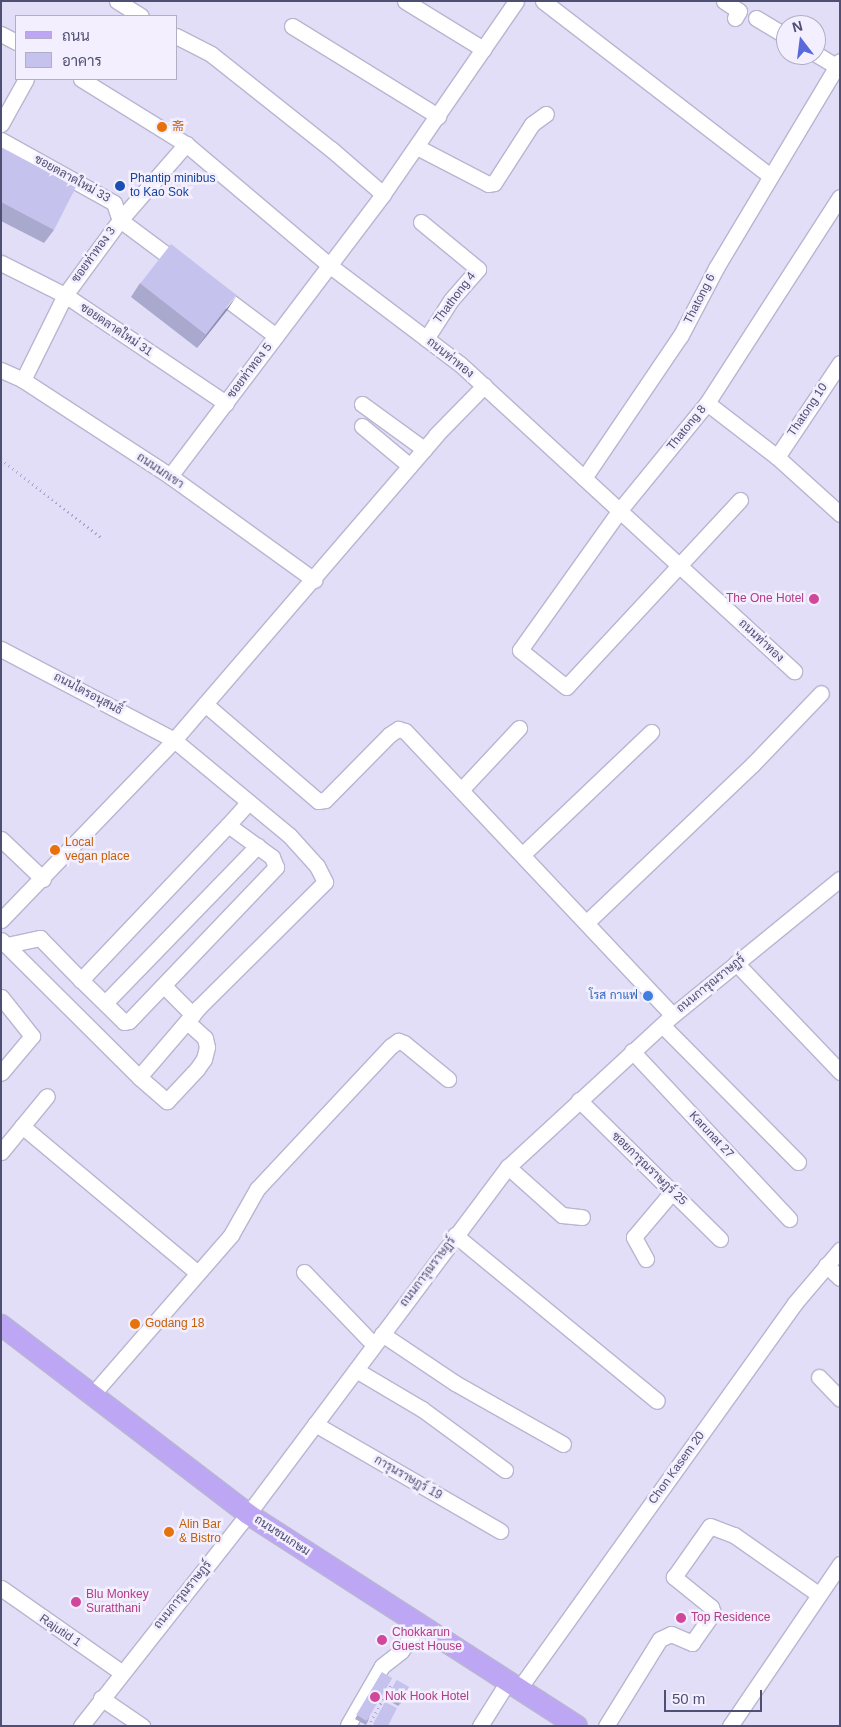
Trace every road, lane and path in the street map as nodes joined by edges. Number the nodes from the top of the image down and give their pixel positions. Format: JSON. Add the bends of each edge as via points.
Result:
{"nodes":[{"id":1,"x":117,"y":1,"type":"edge"},
{"id":2,"x":405,"y":1,"type":"edge"},
{"id":3,"x":516,"y":1,"type":"edge"},
{"id":4,"x":543,"y":1,"type":"edge"},
{"id":5,"x":724,"y":1,"type":"edge"},
{"id":6,"x":139,"y":15,"type":"edge"},
{"id":7,"x":735,"y":18,"type":"dead end"},
{"id":8,"x":756,"y":18,"type":"dead end"},
{"id":9,"x":292,"y":26,"type":"dead end"},
{"id":10,"x":776,"y":30,"type":"edge"},
{"id":11,"x":1,"y":34,"type":"edge"},
{"id":12,"x":178,"y":37,"type":"edge"},
{"id":13,"x":15,"y":41,"type":"edge"},
{"id":14,"x":483,"y":49,"type":"junction"},
{"id":15,"x":826,"y":58,"type":"edge"},
{"id":16,"x":838,"y":63,"type":"edge"},
{"id":17,"x":25,"y":80,"type":"edge"},
{"id":18,"x":83,"y":80,"type":"edge"},
{"id":19,"x":546,"y":114,"type":"dead end"},
{"id":20,"x":438,"y":116,"type":"junction"},
{"id":21,"x":1,"y":124,"type":"edge"},
{"id":22,"x":1,"y":140,"type":"edge"},
{"id":23,"x":186,"y":144,"type":"junction"},
{"id":24,"x":417,"y":146,"type":"junction"},
{"id":25,"x":769,"y":175,"type":"junction"},
{"id":26,"x":383,"y":194,"type":"junction"},
{"id":27,"x":840,"y":197,"type":"edge"},
{"id":28,"x":120,"y":220,"type":"junction"},
{"id":29,"x":421,"y":222,"type":"dead end"},
{"id":30,"x":1,"y":264,"type":"edge"},
{"id":31,"x":330,"y":265,"type":"junction"},
{"id":32,"x":190,"y":272,"type":"edge"},
{"id":33,"x":206,"y":284,"type":"edge"},
{"id":34,"x":64,"y":295,"type":"junction"},
{"id":35,"x":276,"y":336,"type":"junction"},
{"id":36,"x":426,"y":339,"type":"junction"},
{"id":37,"x":840,"y":363,"type":"edge"},
{"id":38,"x":1,"y":370,"type":"edge"},
{"id":39,"x":23,"y":380,"type":"junction"},
{"id":40,"x":484,"y":386,"type":"junction"},
{"id":41,"x":226,"y":403,"type":"junction"},
{"id":42,"x":707,"y":403,"type":"junction"},
{"id":43,"x":362,"y":404,"type":"dead end"},
{"id":44,"x":362,"y":426,"type":"dead end"},
{"id":45,"x":424,"y":449,"type":"junction"},
{"id":46,"x":776,"y":457,"type":"junction"},
{"id":47,"x":1,"y":459,"type":"edge"},
{"id":48,"x":410,"y":466,"type":"junction"},
{"id":49,"x":170,"y":476,"type":"junction"},
{"id":50,"x":584,"y":478,"type":"junction"},
{"id":51,"x":740,"y":500,"type":"dead end"},
{"id":52,"x":620,"y":511,"type":"junction"},
{"id":53,"x":840,"y":514,"type":"edge"},
{"id":54,"x":101,"y":537,"type":"dead end"},
{"id":55,"x":679,"y":565,"type":"junction"},
{"id":56,"x":314,"y":580,"type":"junction"},
{"id":57,"x":1,"y":649,"type":"edge"},
{"id":58,"x":794,"y":671,"type":"dead end"},
{"id":59,"x":821,"y":693,"type":"dead end"},
{"id":60,"x":205,"y":704,"type":"junction"},
{"id":61,"x":519,"y":728,"type":"dead end"},
{"id":62,"x":651,"y":732,"type":"dead end"},
{"id":63,"x":174,"y":740,"type":"junction"},
{"id":64,"x":461,"y":790,"type":"junction"},
{"id":65,"x":249,"y":802,"type":"junction"},
{"id":66,"x":228,"y":825,"type":"junction"},
{"id":67,"x":1,"y":839,"type":"edge"},
{"id":68,"x":257,"y":846,"type":"junction"},
{"id":69,"x":523,"y":854,"type":"junction"},
{"id":70,"x":43,"y":879,"type":"junction"},
{"id":71,"x":840,"y":879,"type":"edge"},
{"id":72,"x":1,"y":920,"type":"edge"},
{"id":73,"x":587,"y":922,"type":"junction"},
{"id":74,"x":4,"y":943,"type":"edge"},
{"id":75,"x":736,"y":963,"type":"junction"},
{"id":76,"x":81,"y":980,"type":"junction"},
{"id":77,"x":164,"y":986,"type":"junction"},
{"id":78,"x":1,"y":997,"type":"edge"},
{"id":79,"x":105,"y":1003,"type":"junction"},
{"id":80,"x":190,"y":1018,"type":"junction"},
{"id":81,"x":668,"y":1020,"type":"junction"},
{"id":82,"x":632,"y":1051,"type":"junction"},
{"id":83,"x":840,"y":1072,"type":"edge"},
{"id":84,"x":1,"y":1073,"type":"edge"},
{"id":85,"x":139,"y":1076,"type":"junction"},
{"id":86,"x":448,"y":1079,"type":"dead end"},
{"id":87,"x":47,"y":1096,"type":"dead end"},
{"id":88,"x":579,"y":1100,"type":"junction"},
{"id":89,"x":22,"y":1126,"type":"junction"},
{"id":90,"x":1,"y":1152,"type":"edge"},
{"id":91,"x":798,"y":1162,"type":"dead end"},
{"id":92,"x":508,"y":1167,"type":"junction"},
{"id":93,"x":672,"y":1192,"type":"junction"},
{"id":94,"x":582,"y":1217,"type":"dead end"},
{"id":95,"x":789,"y":1219,"type":"dead end"},
{"id":96,"x":455,"y":1235,"type":"junction"},
{"id":97,"x":720,"y":1239,"type":"dead end"},
{"id":98,"x":840,"y":1250,"type":"edge"},
{"id":99,"x":646,"y":1260,"type":"dead end"},
{"id":100,"x":826,"y":1266,"type":"junction"},
{"id":101,"x":304,"y":1272,"type":"dead end"},
{"id":102,"x":198,"y":1273,"type":"junction"},
{"id":103,"x":840,"y":1278,"type":"edge"},
{"id":104,"x":1,"y":1325,"type":"edge"},
{"id":105,"x":378,"y":1340,"type":"junction"},
{"id":106,"x":356,"y":1370,"type":"junction"},
{"id":107,"x":819,"y":1377,"type":"dead end"},
{"id":108,"x":92,"y":1395,"type":"junction"},
{"id":109,"x":840,"y":1399,"type":"edge"},
{"id":110,"x":656,"y":1401,"type":"dead end"},
{"id":111,"x":315,"y":1424,"type":"junction"},
{"id":112,"x":563,"y":1444,"type":"dead end"},
{"id":113,"x":505,"y":1470,"type":"dead end"},
{"id":114,"x":248,"y":1514,"type":"junction"},
{"id":115,"x":500,"y":1531,"type":"dead end"},
{"id":116,"x":840,"y":1564,"type":"edge"},
{"id":117,"x":1,"y":1588,"type":"edge"},
{"id":118,"x":818,"y":1594,"type":"junction"},
{"id":119,"x":419,"y":1626,"type":"junction"},
{"id":120,"x":121,"y":1672,"type":"junction"},
{"id":121,"x":392,"y":1683,"type":"edge"},
{"id":122,"x":512,"y":1686,"type":"junction"},
{"id":123,"x":101,"y":1698,"type":"junction"},
{"id":124,"x":382,"y":1701,"type":"junction"},
{"id":125,"x":389,"y":1704,"type":"edge"},
{"id":126,"x":348,"y":1725,"type":"edge"},
{"id":127,"x":81,"y":1726,"type":"edge"},
{"id":128,"x":142,"y":1726,"type":"edge"},
{"id":129,"x":368,"y":1726,"type":"edge"},
{"id":130,"x":480,"y":1726,"type":"edge"},
{"id":131,"x":577,"y":1726,"type":"edge"},
{"id":132,"x":606,"y":1726,"type":"edge"},
{"id":133,"x":730,"y":1726,"type":"edge"}],
"edges":[{"from":1,"to":6,"type":"street"},
{"from":2,"to":14,"type":"street"},
{"from":3,"to":14,"type":"street","name":"ซอยท่าทอง 5"},
{"from":4,"to":25,"type":"street"},
{"from":5,"to":7,"type":"street","via":[[738,11]]},
{"from":8,"to":10,"type":"street"},
{"from":9,"to":20,"type":"street"},
{"from":11,"to":13,"type":"street"},
{"from":12,"to":26,"type":"street","via":[[211,54]]},
{"from":14,"to":20,"type":"street","name":"ซอยท่าทอง 5"},
{"from":15,"to":16,"type":"street"},
{"from":16,"to":25,"type":"street","name":"Thatong 6"},
{"from":17,"to":21,"type":"street"},
{"from":18,"to":23,"type":"street","name":"ถนนท่าทอง"},
{"from":19,"to":24,"type":"street","via":[[532,124],[494,184],[488,184]]},
{"from":20,"to":24,"type":"street","name":"ซอยท่าทอง 5"},
{"from":22,"to":28,"type":"street","name":"ซอยตลาดใหม่ 33","via":[[114,203]]},
{"from":23,"to":28,"type":"street","name":"ซอยท่าทอง 3"},
{"from":23,"to":31,"type":"street","name":"ถนนท่าทอง"},
{"from":24,"to":26,"type":"street","name":"ซอยท่าทอง 5"},
{"from":25,"to":50,"type":"street","name":"Thatong 6","via":[[681,335]]},
{"from":26,"to":31,"type":"street","name":"ซอยท่าทอง 5"},
{"from":27,"to":42,"type":"street","name":"Thatong 8"},
{"from":28,"to":32,"type":"street","name":"ซอยตลาดใหม่ 33"},
{"from":28,"to":34,"type":"street","name":"ซอยท่าทอง 3"},
{"from":29,"to":36,"type":"street","name":"Thathong 4","via":[[478,269],[451,300]]},
{"from":30,"to":34,"type":"street","name":"ซอยตลาดใหม่ 31"},
{"from":31,"to":35,"type":"street","name":"ซอยท่าทอง 5"},
{"from":31,"to":36,"type":"street","name":"ถนนท่าทอง"},
{"from":33,"to":35,"type":"street"},
{"from":34,"to":39,"type":"street","name":"ซอยท่าทอง 3"},
{"from":34,"to":41,"type":"street","name":"ซอยตลาดใหม่ 31"},
{"from":35,"to":41,"type":"street","name":"ซอยท่าทอง 5"},
{"from":36,"to":40,"type":"street","name":"ถนนท่าทอง"},
{"from":37,"to":46,"type":"street","name":"Thatong 10"},
{"from":38,"to":39,"type":"street","name":"ถนนนกเขา"},
{"from":39,"to":49,"type":"street","name":"ถนนนกเขา"},
{"from":40,"to":45,"type":"street"},
{"from":40,"to":50,"type":"street","name":"ถนนท่าทอง"},
{"from":41,"to":49,"type":"street","name":"ซอยท่าทอง 5"},
{"from":42,"to":46,"type":"street"},
{"from":42,"to":52,"type":"street","name":"Thatong 8"},
{"from":43,"to":45,"type":"street"},
{"from":44,"to":48,"type":"street"},
{"from":45,"to":48,"type":"street"},
{"from":46,"to":53,"type":"street"},
{"from":47,"to":54,"type":"path"},
{"from":48,"to":56,"type":"street"},
{"from":49,"to":56,"type":"street","name":"ถนนนกเขา"},
{"from":50,"to":52,"type":"street","name":"ถนนท่าทอง"},
{"from":51,"to":55,"type":"street"},
{"from":52,"to":55,"type":"street","name":"ถนนท่าทอง"},
{"from":52,"to":55,"type":"street","name":"Thatong 8","via":[[520,650],[566,687]]},
{"from":55,"to":58,"type":"street","name":"ถนนท่าทอง"},
{"from":56,"to":60,"type":"street"},
{"from":57,"to":63,"type":"street","name":"ถนนไตรอนุสนธิ์"},
{"from":59,"to":73,"type":"street","via":[[753,764]]},
{"from":60,"to":63,"type":"street"},
{"from":60,"to":64,"type":"street","via":[[318,801],[325,800],[398,729],[405,732]]},
{"from":61,"to":64,"type":"street"},
{"from":62,"to":69,"type":"street"},
{"from":63,"to":65,"type":"street","name":"ถนนไตรอนุสนธิ์"},
{"from":63,"to":70,"type":"street"},
{"from":64,"to":69,"type":"street"},
{"from":65,"to":66,"type":"street"},
{"from":65,"to":80,"type":"street","name":"ถนนไตรอนุสนธิ์","via":[[289,834],[318,866],[325,882]]},
{"from":66,"to":68,"type":"street"},
{"from":66,"to":76,"type":"street"},
{"from":67,"to":70,"type":"street"},
{"from":68,"to":77,"type":"street","via":[[272,857],[276,867]]},
{"from":68,"to":79,"type":"street"},
{"from":69,"to":73,"type":"street"},
{"from":70,"to":72,"type":"street"},
{"from":71,"to":75,"type":"street","name":"ถนนการุณราษฏร์"},
{"from":73,"to":81,"type":"street"},
{"from":74,"to":76,"type":"street","via":[[40,938]]},
{"from":74,"to":85,"type":"street"},
{"from":75,"to":81,"type":"street","name":"ถนนการุณราษฏร์"},
{"from":75,"to":83,"type":"street"},
{"from":76,"to":79,"type":"street"},
{"from":77,"to":79,"type":"street","via":[[136,1016],[124,1022]]},
{"from":77,"to":80,"type":"street"},
{"from":78,"to":84,"type":"street","via":[[32,1036]]},
{"from":80,"to":85,"type":"street"},
{"from":80,"to":85,"type":"street","via":[[207,1047],[204,1060],[197,1069],[167,1101]]},
{"from":81,"to":82,"type":"street","name":"ถนนการุณราษฏร์"},
{"from":81,"to":91,"type":"street"},
{"from":82,"to":88,"type":"street","name":"ถนนการุณราษฏร์"},
{"from":82,"to":95,"type":"street","name":"Karunat 27"},
{"from":86,"to":102,"type":"street","via":[[404,1043],[398,1041],[391,1046],[257,1189],[231,1235]]},
{"from":87,"to":89,"type":"street"},
{"from":88,"to":92,"type":"street","name":"ถนนการุณราษฏร์"},
{"from":88,"to":93,"type":"street","name":"ซอยการุณราษฎร์ 25"},
{"from":89,"to":90,"type":"street"},
{"from":89,"to":102,"type":"street"},
{"from":92,"to":94,"type":"street","via":[[562,1214]]},
{"from":92,"to":96,"type":"street","name":"ถนนการุณราษฏร์"},
{"from":93,"to":97,"type":"street","name":"ซอยการุณราษฎร์ 25"},
{"from":93,"to":99,"type":"street","via":[[634,1237]]},
{"from":96,"to":105,"type":"street","name":"ถนนการุณราษฏร์"},
{"from":96,"to":110,"type":"street"},
{"from":98,"to":100,"type":"street","name":"Chon Kasem 20"},
{"from":100,"to":103,"type":"street"},
{"from":100,"to":122,"type":"street","name":"Chon Kasem 20","via":[[795,1303]]},
{"from":101,"to":105,"type":"street"},
{"from":102,"to":108,"type":"street"},
{"from":104,"to":108,"type":"main road","name":"ถนนชนเกษม"},
{"from":105,"to":106,"type":"street","name":"ถนนการุณราษฏร์"},
{"from":105,"to":112,"type":"street"},
{"from":106,"to":111,"type":"street","name":"ถนนการุณราษฏร์"},
{"from":106,"to":113,"type":"street","via":[[422,1409]]},
{"from":107,"to":109,"type":"street"},
{"from":108,"to":114,"type":"main road","name":"ถนนชนเกษม"},
{"from":111,"to":114,"type":"street","name":"ถนนการุณราษฏร์"},
{"from":111,"to":115,"type":"street","name":"การุนราษฏร์ 19"},
{"from":114,"to":119,"type":"main road","name":"ถนนชนเกษม"},
{"from":114,"to":120,"type":"street","name":"ถนนการุณราษฏร์"},
{"from":116,"to":118,"type":"street"},
{"from":117,"to":120,"type":"street","name":"Rajutid 1"},
{"from":118,"to":132,"type":"street","via":[[734,1535],[710,1526],[674,1577],[711,1607],[713,1613],[692,1643],[671,1634],[660,1640]]},
{"from":118,"to":133,"type":"street"},
{"from":119,"to":122,"type":"main road","name":"ถนนชนเกษม"},
{"from":119,"to":126,"type":"street","via":[[401,1651],[382,1666]]},
{"from":120,"to":123,"type":"street","name":"ถนนการุณราษฏร์"},
{"from":121,"to":124,"type":"path"},
{"from":122,"to":130,"type":"street","name":"Chon Kasem 20"},
{"from":122,"to":131,"type":"main road","name":"ถนนชนเกษม"},
{"from":123,"to":127,"type":"street","name":"ถนนการุณราษฏร์"},
{"from":123,"to":128,"type":"street"},
{"from":124,"to":125,"type":"path"},
{"from":124,"to":129,"type":"path"}]}
